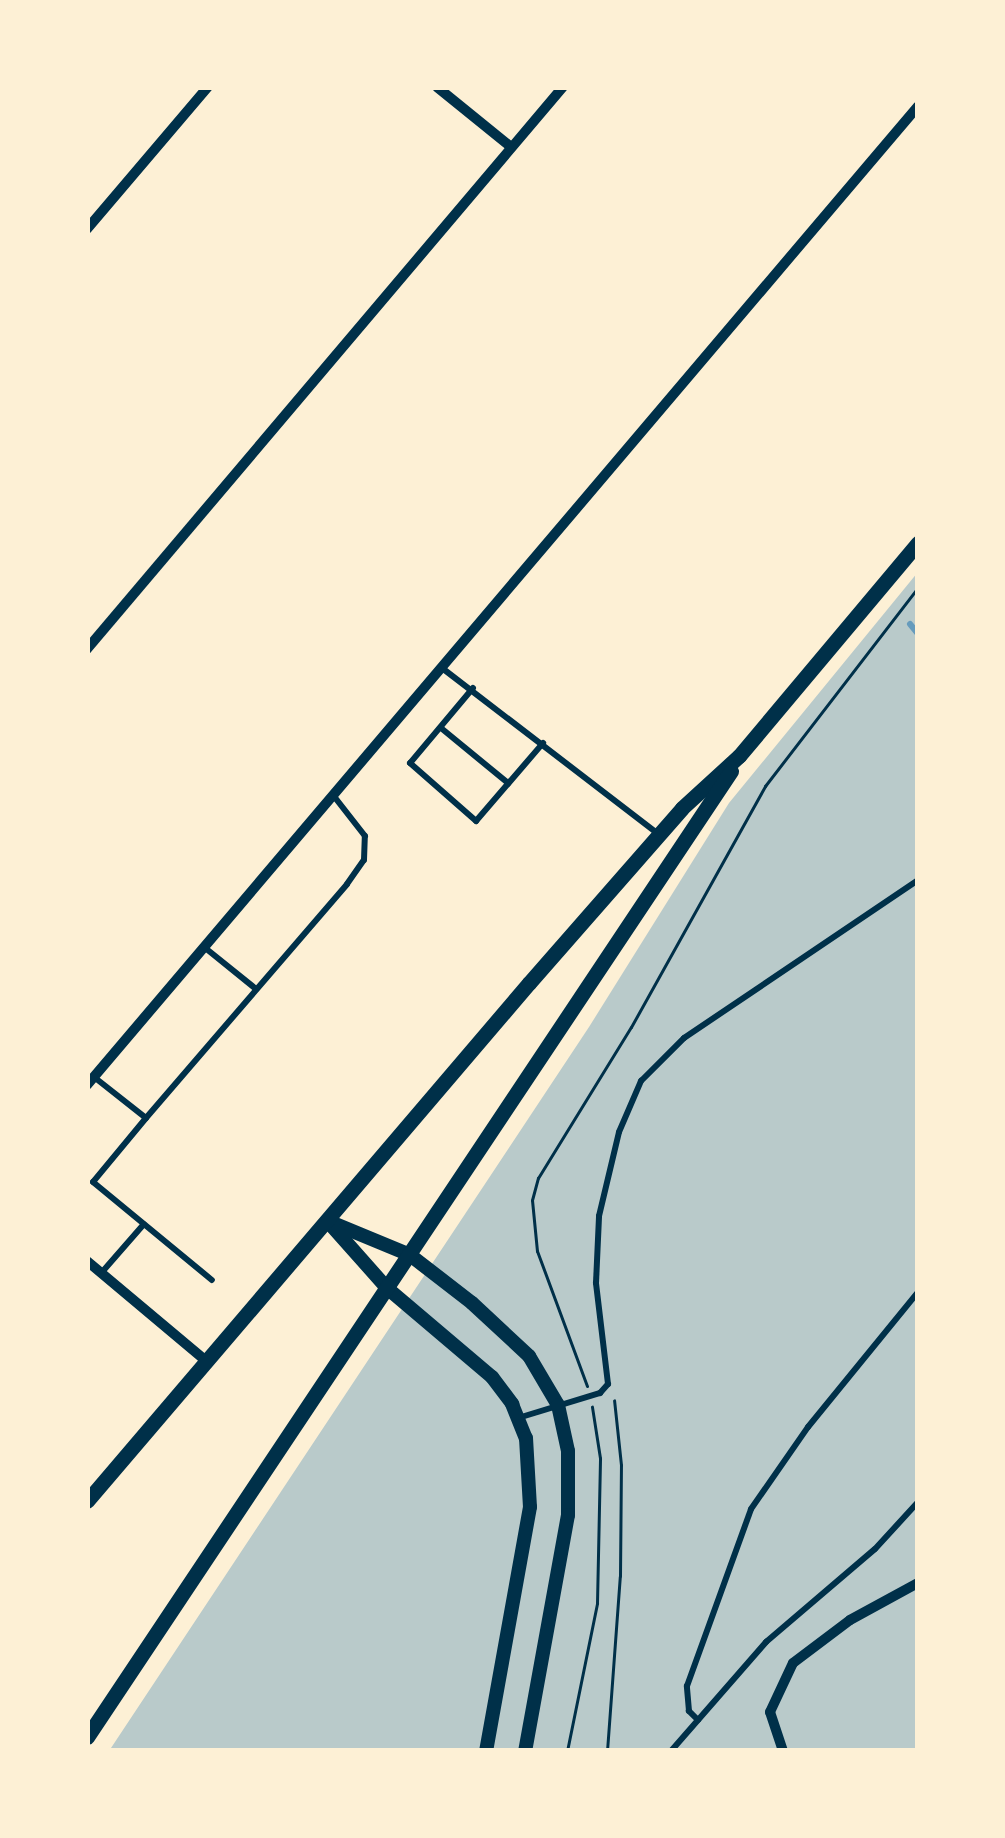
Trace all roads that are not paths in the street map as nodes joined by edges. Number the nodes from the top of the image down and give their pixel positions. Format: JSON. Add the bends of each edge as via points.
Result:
{"nodes":[{"id":1,"x":208,"y":87,"type":"edge"},
{"id":2,"x":437,"y":87,"type":"edge"},
{"id":3,"x":563,"y":87,"type":"edge"},
{"id":4,"x":918,"y":106,"type":"edge"},
{"id":5,"x":511,"y":147,"type":"junction"},
{"id":6,"x":87,"y":229,"type":"edge"},
{"id":7,"x":918,"y":543,"type":"edge"},
{"id":8,"x":87,"y":650,"type":"edge"},
{"id":9,"x":442,"y":668,"type":"junction"},
{"id":10,"x":473,"y":688,"type":"junction"},
{"id":11,"x":442,"y":728,"type":"junction"},
{"id":12,"x":543,"y":743,"type":"junction"},
{"id":13,"x":739,"y":756,"type":"junction"},
{"id":14,"x":508,"y":784,"type":"junction"},
{"id":15,"x":333,"y":794,"type":"junction"},
{"id":16,"x":658,"y":835,"type":"junction"},
{"id":17,"x":918,"y":880,"type":"edge"},
{"id":18,"x":204,"y":947,"type":"junction"},
{"id":19,"x":256,"y":989,"type":"junction"},
{"id":20,"x":90,"y":1081,"type":"edge"},
{"id":21,"x":146,"y":1118,"type":"junction"},
{"id":22,"x":328,"y":1221,"type":"junction"},
{"id":23,"x":144,"y":1224,"type":"junction"},
{"id":24,"x":410,"y":1255,"type":"junction"},
{"id":25,"x":87,"y":1261,"type":"edge"},
{"id":26,"x":101,"y":1273,"type":"junction"},
{"id":27,"x":212,"y":1280,"type":"dead end"},
{"id":28,"x":387,"y":1288,"type":"junction"},
{"id":29,"x":918,"y":1292,"type":"edge"},
{"id":30,"x":206,"y":1361,"type":"junction"},
{"id":31,"x":558,"y":1405,"type":"junction"},
{"id":32,"x":518,"y":1418,"type":"junction"},
{"id":33,"x":87,"y":1501,"type":"edge"},
{"id":34,"x":918,"y":1502,"type":"edge"},
{"id":35,"x":918,"y":1582,"type":"edge"},
{"id":36,"x":698,"y":1720,"type":"junction"},
{"id":37,"x":87,"y":1737,"type":"edge"},
{"id":38,"x":486,"y":1751,"type":"edge"},
{"id":39,"x":525,"y":1751,"type":"edge"},
{"id":40,"x":671,"y":1751,"type":"edge"},
{"id":41,"x":783,"y":1751,"type":"edge"}],
"edges":[{"from":1,"to":6,"type":"street"},
{"from":2,"to":5,"type":"street"},
{"from":3,"to":5,"type":"street"},
{"from":4,"to":9,"type":"street"},
{"from":5,"to":8,"type":"street"},
{"from":7,"to":13,"type":"main road"},
{"from":9,"to":10,"type":"lane"},
{"from":9,"to":15,"type":"street"},
{"from":10,"to":11,"type":"lane"},
{"from":10,"to":12,"type":"lane"},
{"from":11,"to":14,"type":"lane"},
{"from":11,"to":14,"type":"lane","via":[[410,764],[476,821]]},
{"from":12,"to":14,"type":"lane"},
{"from":12,"to":16,"type":"lane"},
{"from":13,"to":16,"type":"main road"},
{"from":13,"to":24,"type":"main road"},
{"from":15,"to":18,"type":"street"},
{"from":15,"to":19,"type":"lane","via":[[363,830],[364,860]]},
{"from":16,"to":22,"type":"main road"},
{"from":17,"to":31,"type":"lane","via":[[684,1039],[641,1081],[599,1216],[596,1282],[609,1378],[605,1389]]},
{"from":18,"to":19,"type":"lane"},
{"from":18,"to":20,"type":"street"},
{"from":19,"to":21,"type":"lane"},
{"from":20,"to":21,"type":"lane"},
{"from":21,"to":23,"type":"lane","via":[[92,1182]]},
{"from":22,"to":24,"type":"street"},
{"from":22,"to":28,"type":"street"},
{"from":22,"to":30,"type":"main road"},
{"from":23,"to":26,"type":"lane"},
{"from":23,"to":27,"type":"lane"},
{"from":24,"to":28,"type":"main road"},
{"from":24,"to":31,"type":"street","via":[[529,1356]]},
{"from":25,"to":26,"type":"street"},
{"from":26,"to":30,"type":"street"},
{"from":28,"to":32,"type":"street","via":[[479,1364]]},
{"from":28,"to":37,"type":"main road"},
{"from":29,"to":36,"type":"lane","via":[[751,1509],[687,1686]]},
{"from":30,"to":33,"type":"main road"},
{"from":31,"to":32,"type":"lane"},
{"from":31,"to":39,"type":"street","via":[[568,1515]]},
{"from":32,"to":38,"type":"street","via":[[530,1507]]},
{"from":34,"to":36,"type":"lane","via":[[875,1550],[783,1624]]},
{"from":35,"to":41,"type":"street","via":[[793,1663],[770,1712]]},
{"from":36,"to":40,"type":"lane"}]}
